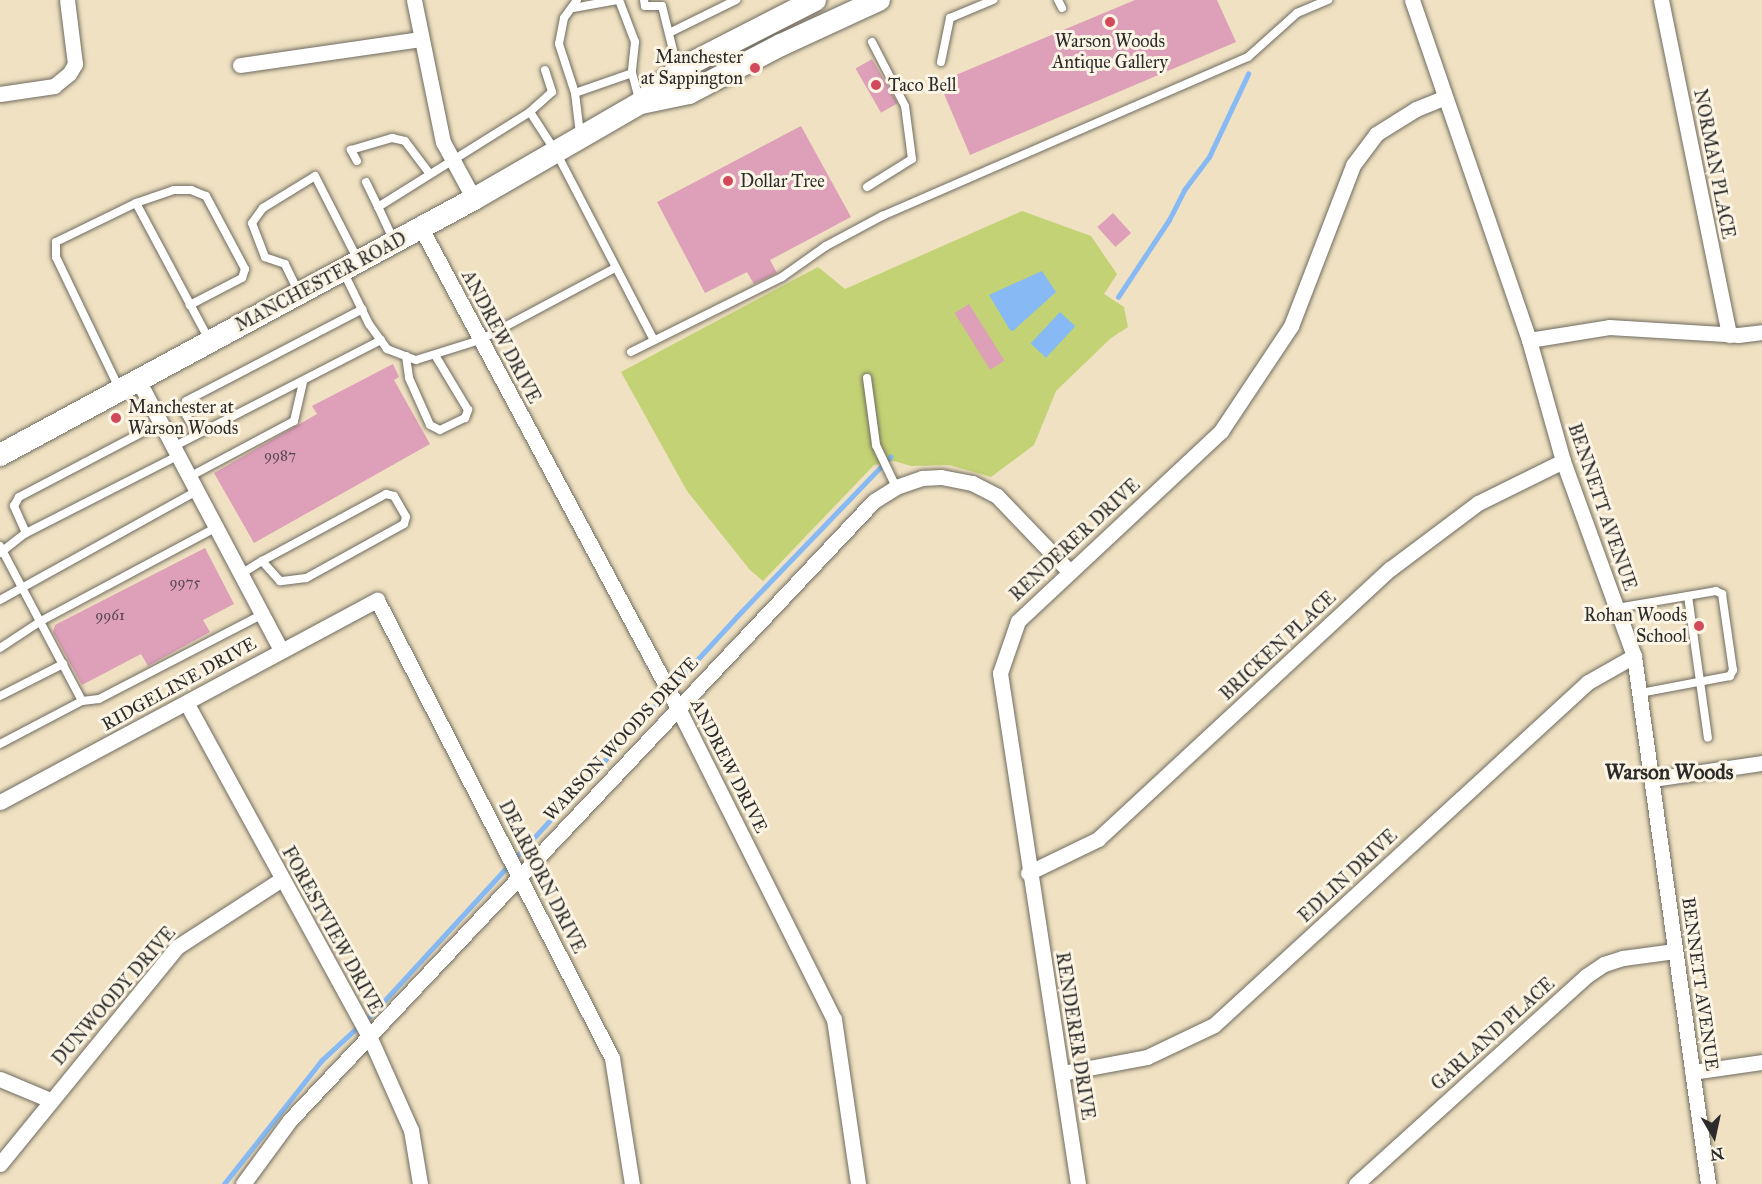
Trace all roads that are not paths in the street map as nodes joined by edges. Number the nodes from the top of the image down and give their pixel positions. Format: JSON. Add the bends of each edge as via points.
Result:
{"nodes":[{"id":1,"x":67,"y":0,"type":"edge"},
{"id":2,"x":414,"y":0,"type":"edge"},
{"id":3,"x":618,"y":0,"type":"edge"},
{"id":4,"x":644,"y":0,"type":"edge"},
{"id":5,"x":736,"y":0,"type":"edge"},
{"id":6,"x":815,"y":0,"type":"edge"},
{"id":7,"x":879,"y":0,"type":"edge"},
{"id":8,"x":993,"y":0,"type":"edge"},
{"id":9,"x":1058,"y":0,"type":"edge"},
{"id":10,"x":1328,"y":0,"type":"edge"},
{"id":11,"x":1412,"y":0,"type":"edge"},
{"id":12,"x":1661,"y":0,"type":"edge"},
{"id":13,"x":575,"y":4,"type":"edge"},
{"id":14,"x":1062,"y":8,"type":"dead end"},
{"id":15,"x":669,"y":33,"type":"junction"},
{"id":16,"x":420,"y":39,"type":"junction"},
{"id":17,"x":872,"y":42,"type":"dead end"},
{"id":18,"x":941,"y":62,"type":"dead end"},
{"id":19,"x":240,"y":65,"type":"dead end"},
{"id":20,"x":682,"y":68,"type":"junction"},
{"id":21,"x":545,"y":70,"type":"dead end"},
{"id":22,"x":632,"y":73,"type":"junction"},
{"id":23,"x":575,"y":93,"type":"junction"},
{"id":24,"x":0,"y":94,"type":"edge"},
{"id":25,"x":1445,"y":97,"type":"junction"},
{"id":26,"x":640,"y":104,"type":"junction"},
{"id":27,"x":531,"y":112,"type":"junction"},
{"id":28,"x":581,"y":138,"type":"junction"},
{"id":29,"x":556,"y":152,"type":"junction"},
{"id":30,"x":452,"y":159,"type":"junction"},
{"id":31,"x":357,"y":161,"type":"dead end"},
{"id":32,"x":429,"y":173,"type":"junction"},
{"id":33,"x":366,"y":182,"type":"dead end"},
{"id":34,"x":867,"y":186,"type":"dead end"},
{"id":35,"x":474,"y":199,"type":"junction"},
{"id":36,"x":136,"y":203,"type":"junction"},
{"id":37,"x":378,"y":207,"type":"junction"},
{"id":38,"x":421,"y":228,"type":"junction"},
{"id":39,"x":395,"y":242,"type":"junction"},
{"id":40,"x":351,"y":266,"type":"junction"},
{"id":41,"x":615,"y":268,"type":"junction"},
{"id":42,"x":300,"y":294,"type":"junction"},
{"id":43,"x":190,"y":305,"type":"junction"},
{"id":44,"x":363,"y":309,"type":"junction"},
{"id":45,"x":1762,"y":332,"type":"edge"},
{"id":46,"x":1729,"y":335,"type":"junction"},
{"id":47,"x":381,"y":340,"type":"junction"},
{"id":48,"x":480,"y":340,"type":"junction"},
{"id":49,"x":654,"y":340,"type":"junction"},
{"id":50,"x":1530,"y":340,"type":"junction"},
{"id":51,"x":209,"y":342,"type":"junction"},
{"id":52,"x":631,"y":352,"type":"dead end"},
{"id":53,"x":435,"y":355,"type":"junction"},
{"id":54,"x":406,"y":356,"type":"junction"},
{"id":55,"x":867,"y":378,"type":"dead end"},
{"id":56,"x":303,"y":382,"type":"junction"},
{"id":57,"x":129,"y":385,"type":"junction"},
{"id":58,"x":160,"y":423,"type":"junction"},
{"id":59,"x":196,"y":434,"type":"junction"},
{"id":60,"x":175,"y":451,"type":"junction"},
{"id":61,"x":0,"y":454,"type":"edge"},
{"id":62,"x":1563,"y":460,"type":"junction"},
{"id":63,"x":193,"y":484,"type":"junction"},
{"id":64,"x":896,"y":487,"type":"junction"},
{"id":65,"x":217,"y":527,"type":"junction"},
{"id":66,"x":26,"y":533,"type":"junction"},
{"id":67,"x":1,"y":550,"type":"edge"},
{"id":68,"x":262,"y":561,"type":"junction"},
{"id":69,"x":1069,"y":571,"type":"junction"},
{"id":70,"x":241,"y":574,"type":"junction"},
{"id":71,"x":23,"y":588,"type":"junction"},
{"id":72,"x":1688,"y":596,"type":"junction"},
{"id":73,"x":0,"y":600,"type":"edge"},
{"id":74,"x":377,"y":600,"type":"joint"},
{"id":75,"x":1617,"y":608,"type":"junction"},
{"id":76,"x":263,"y":614,"type":"junction"},
{"id":77,"x":41,"y":621,"type":"junction"},
{"id":78,"x":0,"y":648,"type":"edge"},
{"id":79,"x":280,"y":650,"type":"junction"},
{"id":80,"x":1634,"y":656,"type":"junction"},
{"id":81,"x":63,"y":664,"type":"junction"},
{"id":82,"x":1701,"y":682,"type":"junction"},
{"id":83,"x":1640,"y":693,"type":"junction"},
{"id":84,"x":0,"y":696,"type":"edge"},
{"id":85,"x":672,"y":697,"type":"junction"},
{"id":86,"x":82,"y":701,"type":"junction"},
{"id":87,"x":187,"y":704,"type":"junction"},
{"id":88,"x":1708,"y":738,"type":"dead end"},
{"id":89,"x":0,"y":744,"type":"edge"},
{"id":90,"x":1762,"y":763,"type":"edge"},
{"id":91,"x":1653,"y":779,"type":"junction"},
{"id":92,"x":0,"y":802,"type":"edge"},
{"id":93,"x":517,"y":873,"type":"junction"},
{"id":94,"x":1028,"y":873,"type":"junction"},
{"id":95,"x":280,"y":880,"type":"junction"},
{"id":96,"x":1675,"y":951,"type":"junction"},
{"id":97,"x":364,"y":1028,"type":"junction"},
{"id":98,"x":1762,"y":1062,"type":"edge"},
{"id":99,"x":1692,"y":1072,"type":"junction"},
{"id":100,"x":1062,"y":1073,"type":"junction"},
{"id":101,"x":0,"y":1079,"type":"edge"},
{"id":102,"x":50,"y":1100,"type":"junction"},
{"id":103,"x":0,"y":1164,"type":"edge"},
{"id":104,"x":243,"y":1184,"type":"edge"},
{"id":105,"x":420,"y":1184,"type":"edge"},
{"id":106,"x":632,"y":1184,"type":"edge"},
{"id":107,"x":858,"y":1184,"type":"edge"},
{"id":108,"x":1078,"y":1184,"type":"edge"},
{"id":109,"x":1356,"y":1184,"type":"edge"},
{"id":110,"x":1708,"y":1184,"type":"edge"}],
"edges":[{"from":1,"to":24,"type":"street","via":[[75,64],[69,74],[54,86]]},
{"from":2,"to":16,"type":"street"},
{"from":3,"to":13,"type":"lane"},
{"from":3,"to":22,"type":"lane","via":[[635,42]]},
{"from":4,"to":15,"type":"lane","via":[[645,6],[662,6]]},
{"from":5,"to":15,"type":"lane"},
{"from":6,"to":20,"type":"main road","name":"MANCHESTER ROAD"},
{"from":7,"to":26,"type":"main road","name":"MANCHESTER ROAD","via":[[689,93]]},
{"from":8,"to":18,"type":"lane","via":[[950,18]]},
{"from":9,"to":14,"type":"lane"},
{"from":10,"to":49,"type":"lane","via":[[1297,13],[1248,57],[882,216],[826,246],[782,278]]},
{"from":11,"to":25,"type":"street","name":"BENNETT AVENUE"},
{"from":12,"to":46,"type":"street","name":"NORMAN PLACE"},
{"from":13,"to":23,"type":"lane","via":[[564,18],[559,44]]},
{"from":15,"to":20,"type":"lane"},
{"from":16,"to":19,"type":"street"},
{"from":16,"to":30,"type":"street","via":[[436,114]]},
{"from":17,"to":34,"type":"lane","via":[[905,106],[912,159]]},
{"from":20,"to":26,"type":"main road","name":"MANCHESTER ROAD"},
{"from":21,"to":27,"type":"lane","via":[[552,92]]},
{"from":22,"to":23,"type":"lane"},
{"from":22,"to":26,"type":"lane"},
{"from":23,"to":28,"type":"lane"},
{"from":25,"to":50,"type":"street","name":"BENNETT AVENUE"},
{"from":25,"to":69,"type":"street","name":"RENDERER DRIVE","via":[[1416,108],[1376,134],[1353,165],[1291,326],[1221,431]]},
{"from":26,"to":28,"type":"main road","name":"MANCHESTER ROAD"},
{"from":27,"to":29,"type":"lane"},
{"from":27,"to":30,"type":"lane"},
{"from":28,"to":29,"type":"main road","name":"MANCHESTER ROAD"},
{"from":29,"to":35,"type":"main road","name":"MANCHESTER ROAD"},
{"from":29,"to":41,"type":"lane"},
{"from":30,"to":32,"type":"lane"},
{"from":30,"to":35,"type":"street"},
{"from":31,"to":32,"type":"lane","via":[[351,150],[392,138],[405,141]]},
{"from":32,"to":37,"type":"lane"},
{"from":33,"to":37,"type":"lane"},
{"from":35,"to":38,"type":"main road","name":"MANCHESTER ROAD"},
{"from":36,"to":43,"type":"lane"},
{"from":36,"to":43,"type":"lane","via":[[174,190],[191,190],[206,196],[245,269],[242,278]]},
{"from":36,"to":57,"type":"lane","via":[[56,242],[57,257]]},
{"from":37,"to":39,"type":"lane"},
{"from":38,"to":39,"type":"main road","name":"MANCHESTER ROAD"},
{"from":38,"to":48,"type":"street","name":"ANDREW DRIVE"},
{"from":39,"to":40,"type":"main road","name":"MANCHESTER ROAD"},
{"from":40,"to":42,"type":"main road","name":"MANCHESTER ROAD"},
{"from":40,"to":42,"type":"lane","via":[[315,176],[263,207],[252,223],[266,257],[285,264]]},
{"from":40,"to":44,"type":"lane"},
{"from":41,"to":48,"type":"lane"},
{"from":41,"to":49,"type":"lane"},
{"from":42,"to":51,"type":"main road","name":"MANCHESTER ROAD"},
{"from":43,"to":51,"type":"lane"},
{"from":44,"to":47,"type":"lane"},
{"from":44,"to":59,"type":"lane","via":[[186,401],[183,410]]},
{"from":45,"to":46,"type":"street"},
{"from":46,"to":50,"type":"street","via":[[1609,327]]},
{"from":47,"to":54,"type":"lane","via":[[387,349]]},
{"from":47,"to":56,"type":"lane"},
{"from":48,"to":53,"type":"lane"},
{"from":48,"to":85,"type":"street","name":"ANDREW DRIVE"},
{"from":49,"to":52,"type":"lane"},
{"from":50,"to":62,"type":"street","name":"BENNETT AVENUE"},
{"from":51,"to":57,"type":"main road","name":"MANCHESTER ROAD"},
{"from":53,"to":54,"type":"lane","via":[[416,360]]},
{"from":53,"to":54,"type":"lane","via":[[468,410],[465,418],[440,430],[430,425],[409,378]]},
{"from":55,"to":64,"type":"lane","via":[[876,445]]},
{"from":56,"to":59,"type":"lane"},
{"from":56,"to":63,"type":"lane","via":[[294,421]]},
{"from":57,"to":58,"type":"street"},
{"from":57,"to":61,"type":"main road","name":"MANCHESTER ROAD"},
{"from":58,"to":60,"type":"street"},
{"from":58,"to":66,"type":"lane","via":[[19,497],[14,506]]},
{"from":59,"to":60,"type":"lane"},
{"from":60,"to":63,"type":"street"},
{"from":60,"to":66,"type":"lane"},
{"from":62,"to":75,"type":"street","name":"BENNETT AVENUE"},
{"from":62,"to":94,"type":"street","name":"BRICKEN PLACE","via":[[1478,503],[1390,569],[1098,839]]},
{"from":63,"to":65,"type":"street"},
{"from":63,"to":71,"type":"lane"},
{"from":64,"to":69,"type":"street","name":"WARSON WOODS DRIVE","via":[[940,477],[997,496]]},
{"from":64,"to":85,"type":"street","name":"WARSON WOODS DRIVE","via":[[874,501]]},
{"from":65,"to":70,"type":"street"},
{"from":65,"to":77,"type":"lane"},
{"from":66,"to":67,"type":"lane"},
{"from":67,"to":71,"type":"lane"},
{"from":68,"to":68,"type":"lane","via":[[386,494],[394,496],[406,517],[404,524],[306,578],[280,581]]},
{"from":68,"to":70,"type":"lane"},
{"from":69,"to":94,"type":"street","name":"RENDERER DRIVE","via":[[1018,621],[1000,673]]},
{"from":70,"to":76,"type":"street"},
{"from":71,"to":73,"type":"lane"},
{"from":71,"to":77,"type":"lane"},
{"from":72,"to":75,"type":"lane"},
{"from":72,"to":82,"type":"lane"},
{"from":72,"to":82,"type":"lane","via":[[1719,591],[1722,594],[1733,670],[1726,678]]},
{"from":74,"to":79,"type":"street","name":"RIDGELINE DRIVE"},
{"from":74,"to":93,"type":"street","name":"DEARBORN DRIVE"},
{"from":75,"to":80,"type":"street","name":"BENNETT AVENUE"},
{"from":76,"to":79,"type":"street"},
{"from":76,"to":86,"type":"lane","via":[[99,699]]},
{"from":77,"to":78,"type":"lane"},
{"from":77,"to":81,"type":"lane"},
{"from":79,"to":87,"type":"street","name":"RIDGELINE DRIVE"},
{"from":80,"to":83,"type":"street","name":"BENNETT AVENUE"},
{"from":80,"to":100,"type":"street","name":"EDLIN DRIVE","via":[[1588,682],[1215,1025],[1146,1057]]},
{"from":81,"to":84,"type":"lane"},
{"from":81,"to":86,"type":"lane"},
{"from":82,"to":83,"type":"lane"},
{"from":82,"to":88,"type":"lane"},
{"from":83,"to":91,"type":"street","name":"BENNETT AVENUE"},
{"from":85,"to":93,"type":"street","name":"WARSON WOODS DRIVE"},
{"from":85,"to":107,"type":"street","name":"ANDREW DRIVE","via":[[834,1018]]},
{"from":86,"to":89,"type":"lane"},
{"from":87,"to":92,"type":"street","name":"RIDGELINE DRIVE"},
{"from":87,"to":95,"type":"street","name":"FORESTVIEW DRIVE"},
{"from":90,"to":91,"type":"street"},
{"from":91,"to":96,"type":"street","name":"BENNETT AVENUE"},
{"from":93,"to":97,"type":"street","name":"WARSON WOODS DRIVE"},
{"from":93,"to":106,"type":"street","name":"DEARBORN DRIVE","via":[[612,1059]]},
{"from":94,"to":100,"type":"street","name":"RENDERER DRIVE"},
{"from":95,"to":97,"type":"street","name":"FORESTVIEW DRIVE"},
{"from":95,"to":102,"type":"street","name":"DUNWOODY DRIVE","via":[[177,947]]},
{"from":96,"to":99,"type":"street","name":"BENNETT AVENUE"},
{"from":96,"to":109,"type":"street","name":"GARLAND PLACE","via":[[1623,958],[1586,976]]},
{"from":97,"to":104,"type":"street","name":"WARSON WOODS DRIVE"},
{"from":97,"to":105,"type":"street","name":"FORESTVIEW DRIVE","via":[[411,1130]]},
{"from":98,"to":99,"type":"street"},
{"from":99,"to":110,"type":"street","name":"BENNETT AVENUE"},
{"from":100,"to":108,"type":"street","name":"RENDERER DRIVE"},
{"from":101,"to":102,"type":"street"},
{"from":102,"to":103,"type":"street","name":"DUNWOODY DRIVE"}]}
